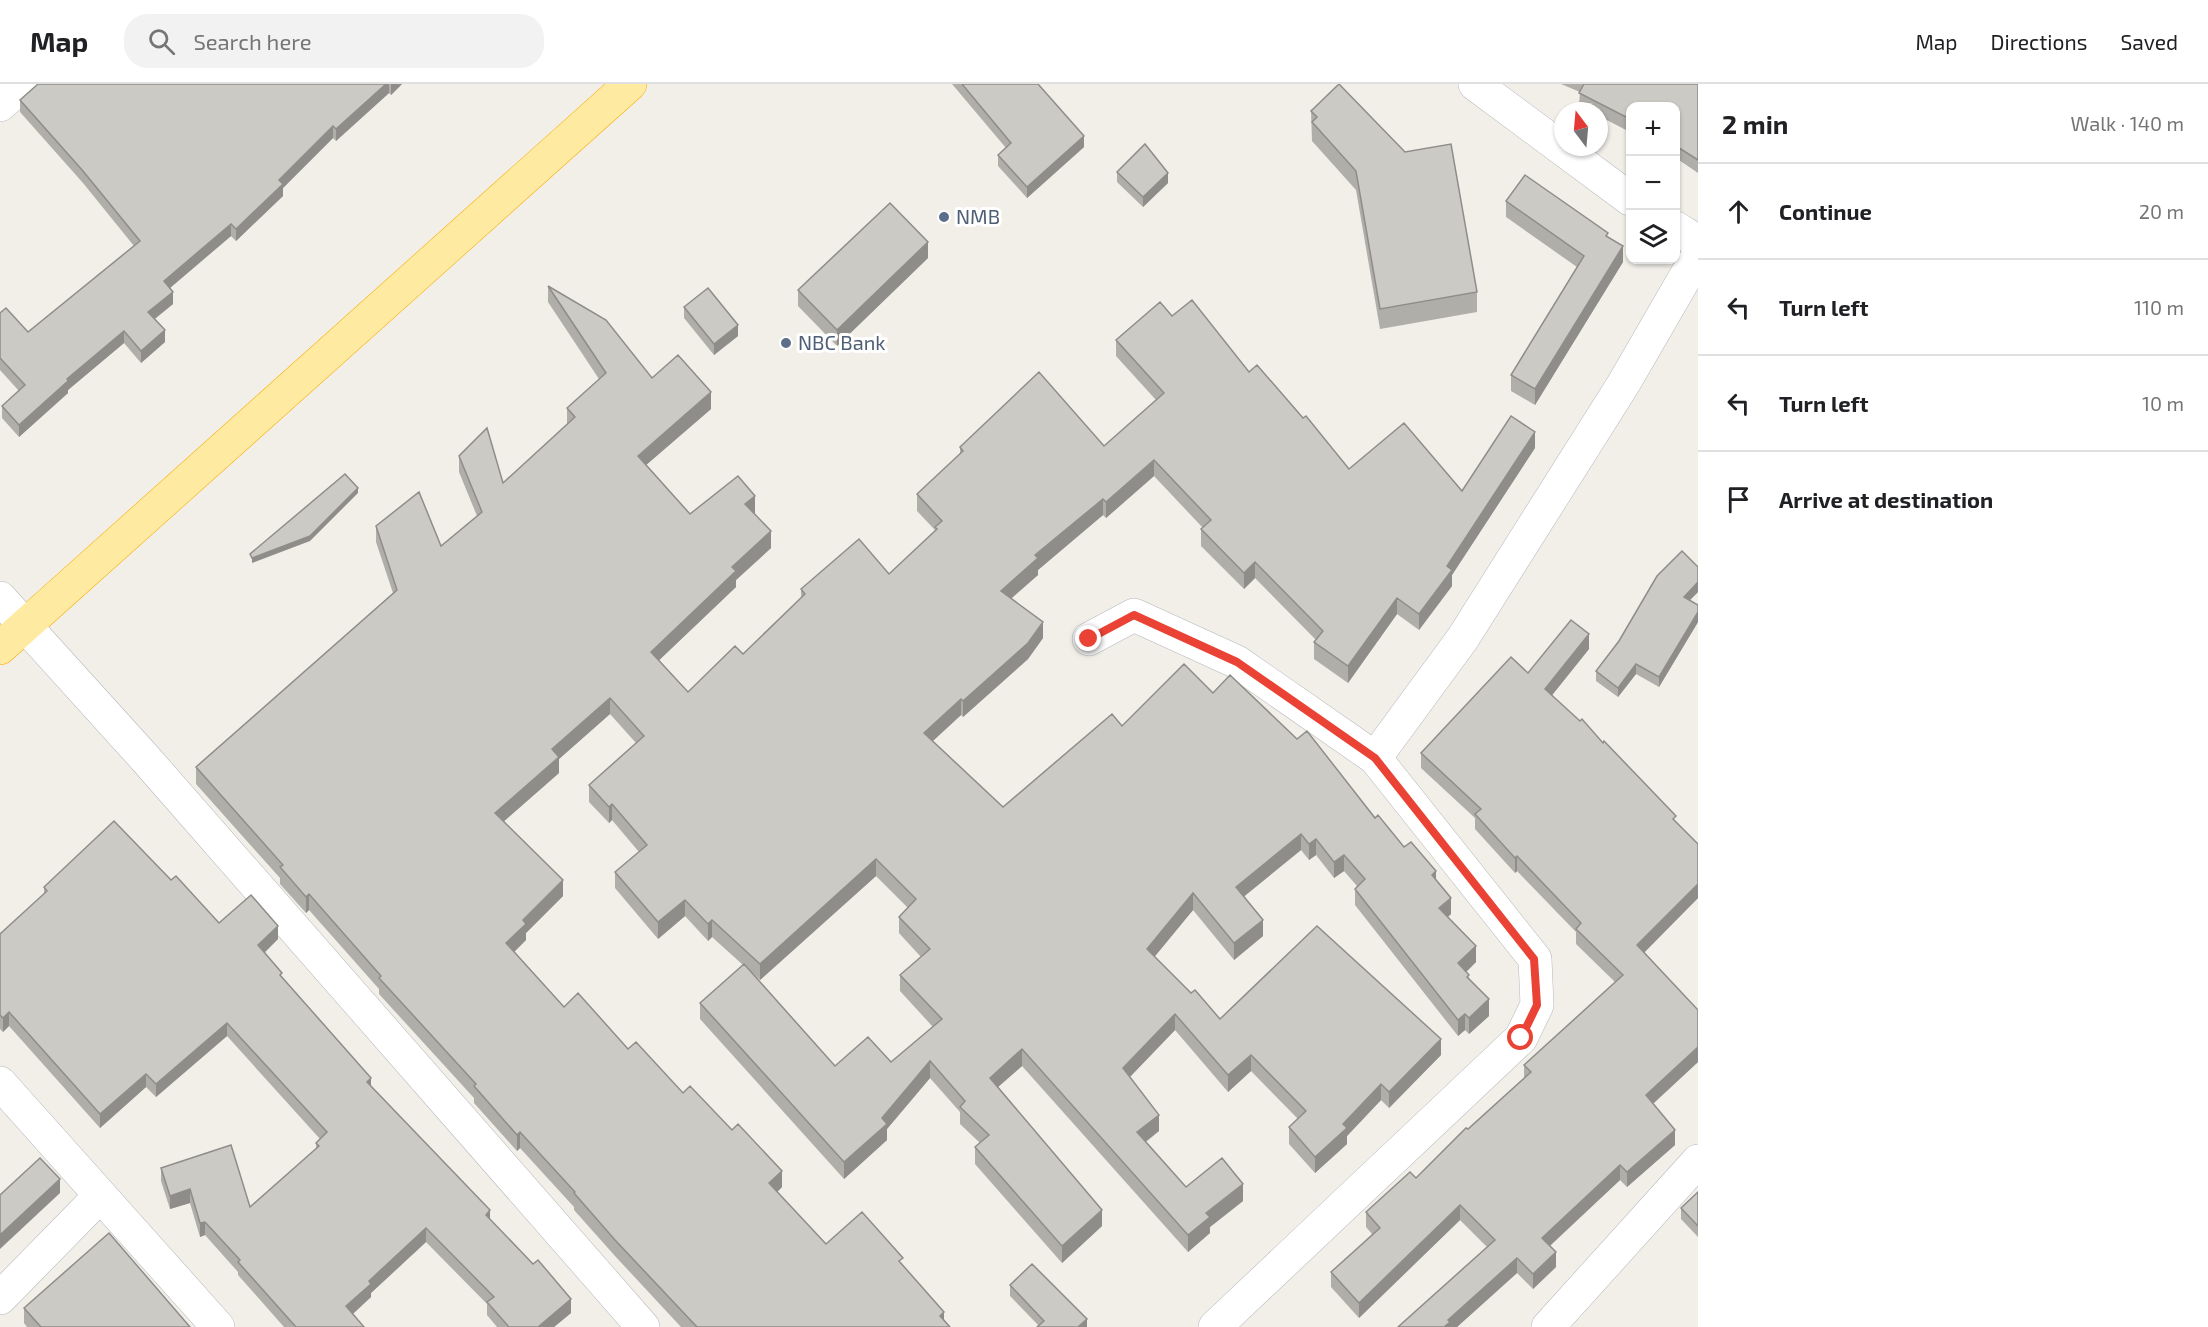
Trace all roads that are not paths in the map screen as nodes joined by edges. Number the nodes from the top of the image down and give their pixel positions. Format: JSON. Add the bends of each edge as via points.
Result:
{"nodes":[{"id":1,"x":23,"y":84,"type":"edge"},
{"id":2,"x":630,"y":84,"type":"edge"},
{"id":3,"x":1475,"y":84,"type":"edge"},
{"id":4,"x":0,"y":105,"type":"edge"},
{"id":5,"x":1626,"y":196,"type":"edge"},
{"id":6,"x":1680,"y":231,"type":"edge"},
{"id":7,"x":1698,"y":242,"type":"edge"},
{"id":8,"x":1698,"y":255,"type":"edge"},
{"id":9,"x":0,"y":598,"type":"edge"},
{"id":10,"x":25,"y":628,"type":"junction"},
{"id":11,"x":1089,"y":639,"type":"dead end"},
{"id":12,"x":0,"y":648,"type":"edge"},
{"id":13,"x":1375,"y":758,"type":"junction"},
{"id":14,"x":0,"y":1083,"type":"edge"},
{"id":15,"x":1698,"y":1161,"type":"edge"},
{"id":16,"x":100,"y":1196,"type":"junction"},
{"id":17,"x":0,"y":1298,"type":"edge"},
{"id":18,"x":218,"y":1327,"type":"edge"},
{"id":19,"x":643,"y":1327,"type":"edge"},
{"id":20,"x":1215,"y":1327,"type":"edge"},
{"id":21,"x":1548,"y":1327,"type":"edge"}],
"edges":[{"from":1,"to":4,"type":"street"},
{"from":2,"to":10,"type":"highway"},
{"from":3,"to":5,"type":"street"},
{"from":6,"to":7,"type":"street"},
{"from":8,"to":13,"type":"street","via":[[1624,383],[1470,628]]},
{"from":9,"to":10,"type":"street"},
{"from":10,"to":12,"type":"highway"},
{"from":10,"to":19,"type":"street","via":[[144,757]]},
{"from":11,"to":13,"type":"street","via":[[1134,615],[1237,662]]},
{"from":13,"to":20,"type":"street","via":[[1534,959],[1537,1005],[1521,1038]]},
{"from":14,"to":16,"type":"street"},
{"from":15,"to":21,"type":"street"},
{"from":16,"to":17,"type":"street"},
{"from":16,"to":18,"type":"street"}]}
